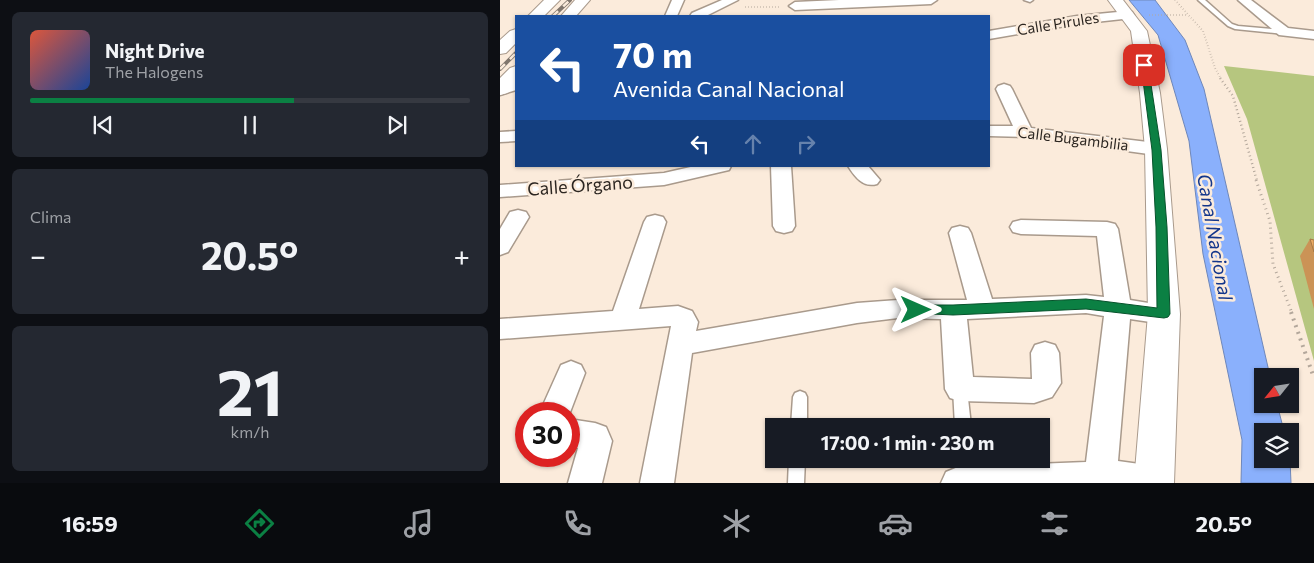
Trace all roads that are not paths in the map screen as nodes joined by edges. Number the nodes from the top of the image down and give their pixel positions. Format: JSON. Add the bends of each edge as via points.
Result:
{"nodes":[{"id":1,"x":553,"y":0,"type":"edge"},
{"id":2,"x":583,"y":0,"type":"edge"},
{"id":3,"x":678,"y":0,"type":"edge"},
{"id":4,"x":931,"y":0,"type":"edge"},
{"id":5,"x":1201,"y":0,"type":"edge"},
{"id":6,"x":1244,"y":0,"type":"edge"},
{"id":7,"x":905,"y":1,"type":"edge"},
{"id":8,"x":727,"y":3,"type":"edge"},
{"id":9,"x":795,"y":6,"type":"road end"},
{"id":10,"x":1130,"y":10,"type":"edge"},
{"id":11,"x":838,"y":11,"type":"edge"},
{"id":12,"x":536,"y":15,"type":"edge"},
{"id":13,"x":569,"y":15,"type":"edge"},
{"id":14,"x":671,"y":15,"type":"edge"},
{"id":15,"x":698,"y":15,"type":"edge"},
{"id":16,"x":1284,"y":32,"type":"junction"},
{"id":17,"x":515,"y":35,"type":"edge"},
{"id":18,"x":990,"y":35,"type":"edge"},
{"id":19,"x":1314,"y":35,"type":"edge"},
{"id":20,"x":500,"y":49,"type":"edge"},
{"id":21,"x":515,"y":73,"type":"edge"},
{"id":22,"x":515,"y":85,"type":"edge"},
{"id":23,"x":500,"y":89,"type":"edge"},
{"id":24,"x":1004,"y":89,"type":"dead end"},
{"id":25,"x":990,"y":131,"type":"edge"},
{"id":26,"x":1024,"y":132,"type":"junction"},
{"id":27,"x":515,"y":136,"type":"edge"},
{"id":28,"x":500,"y":137,"type":"edge"},
{"id":29,"x":1156,"y":150,"type":"junction"},
{"id":30,"x":717,"y":167,"type":"edge"},
{"id":31,"x":781,"y":167,"type":"edge"},
{"id":32,"x":683,"y":170,"type":"edge"},
{"id":33,"x":500,"y":191,"type":"edge"},
{"id":34,"x":518,"y":217,"type":"dead end"},
{"id":35,"x":655,"y":222,"type":"dead end"},
{"id":36,"x":784,"y":226,"type":"dead end"},
{"id":37,"x":1021,"y":227,"type":"dead end"},
{"id":38,"x":960,"y":233,"type":"dead end"},
{"id":39,"x":500,"y":246,"type":"edge"},
{"id":40,"x":1118,"y":308,"type":"junction"},
{"id":41,"x":982,"y":309,"type":"junction"},
{"id":42,"x":953,"y":310,"type":"junction"},
{"id":43,"x":1164,"y":314,"type":"junction"},
{"id":44,"x":617,"y":320,"type":"junction"},
{"id":45,"x":500,"y":329,"type":"edge"},
{"id":46,"x":680,"y":345,"type":"junction"},
{"id":47,"x":1045,"y":352,"type":"dead end"},
{"id":48,"x":572,"y":373,"type":"dead end"},
{"id":49,"x":960,"y":389,"type":"junction"},
{"id":50,"x":800,"y":397,"type":"dead end"},
{"id":51,"x":559,"y":402,"type":"edge"},
{"id":52,"x":799,"y":418,"type":"edge"},
{"id":53,"x":962,"y":418,"type":"edge"},
{"id":54,"x":580,"y":434,"type":"edge"},
{"id":55,"x":797,"y":468,"type":"edge"},
{"id":56,"x":967,"y":468,"type":"edge"},
{"id":57,"x":1100,"y":480,"type":"edge"},
{"id":58,"x":968,"y":482,"type":"edge"},
{"id":59,"x":585,"y":483,"type":"edge"},
{"id":60,"x":657,"y":483,"type":"edge"},
{"id":61,"x":796,"y":483,"type":"edge"},
{"id":62,"x":958,"y":483,"type":"edge"},
{"id":63,"x":1154,"y":483,"type":"edge"}],
"edges":[{"from":1,"to":12,"type":"street"},
{"from":2,"to":13,"type":"street"},
{"from":3,"to":14,"type":"street"},
{"from":4,"to":7,"type":"street"},
{"from":5,"to":16,"type":"lane","via":[[1230,25]]},
{"from":6,"to":16,"type":"street"},
{"from":7,"to":11,"type":"street"},
{"from":8,"to":15,"type":"street"},
{"from":9,"to":11,"type":"street"},
{"from":10,"to":18,"type":"street","name":"Calle Pirules"},
{"from":10,"to":29,"type":"street","via":[[1139,31]]},
{"from":16,"to":19,"type":"street"},
{"from":17,"to":20,"type":"street"},
{"from":21,"to":23,"type":"street"},
{"from":22,"to":23,"type":"street"},
{"from":24,"to":26,"type":"street"},
{"from":25,"to":26,"type":"street","name":"Calle Bugambilia"},
{"from":26,"to":29,"type":"street","name":"Calle Bugambilia"},
{"from":27,"to":28,"type":"street"},
{"from":29,"to":43,"type":"street"},
{"from":30,"to":32,"type":"street","name":"Calle Órgano"},
{"from":31,"to":36,"type":"street"},
{"from":32,"to":33,"type":"street","name":"Calle Órgano","via":[[627,182]]},
{"from":34,"to":39,"type":"street"},
{"from":35,"to":44,"type":"street"},
{"from":37,"to":40,"type":"street","via":[[1107,229]]},
{"from":38,"to":41,"type":"street"},
{"from":40,"to":41,"type":"street","via":[[1086,304]]},
{"from":40,"to":43,"type":"street"},
{"from":40,"to":57,"type":"street"},
{"from":41,"to":42,"type":"street"},
{"from":42,"to":46,"type":"street","via":[[858,313]]},
{"from":42,"to":49,"type":"street"},
{"from":43,"to":63,"type":"street"},
{"from":44,"to":45,"type":"street"},
{"from":44,"to":46,"type":"street","via":[[678,316],[685,322]]},
{"from":46,"to":60,"type":"street"},
{"from":47,"to":49,"type":"street","via":[[1047,382],[1042,388],[1034,391]]},
{"from":48,"to":51,"type":"street"},
{"from":49,"to":53,"type":"lane"},
{"from":50,"to":52,"type":"lane"},
{"from":54,"to":59,"type":"street","via":[[595,437],[596,441]]},
{"from":55,"to":61,"type":"lane"},
{"from":56,"to":58,"type":"lane"},
{"from":57,"to":58,"type":"street"},
{"from":57,"to":63,"type":"street","via":[[1119,477]]},
{"from":58,"to":62,"type":"street"}]}
